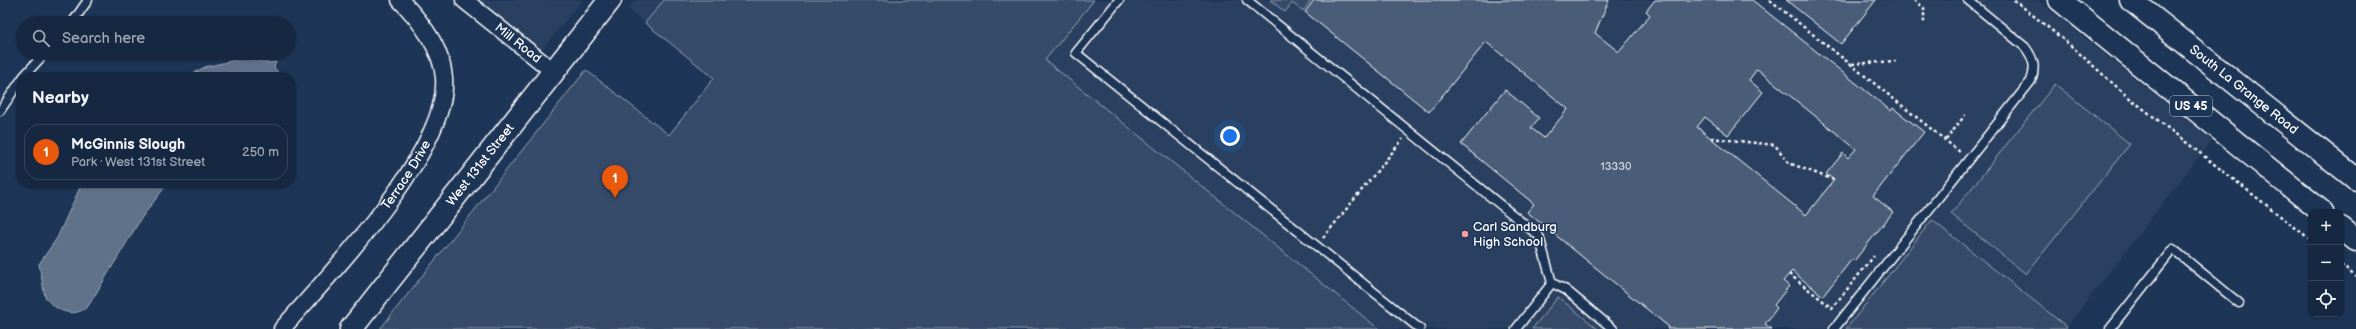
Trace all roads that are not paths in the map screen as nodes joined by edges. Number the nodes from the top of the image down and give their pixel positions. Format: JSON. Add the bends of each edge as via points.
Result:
{"nodes":[{"id":1,"x":88,"y":0,"type":"edge"},
{"id":2,"x":400,"y":0,"type":"edge"},
{"id":3,"x":464,"y":0,"type":"edge"},
{"id":4,"x":610,"y":0,"type":"edge"},
{"id":5,"x":1119,"y":0,"type":"edge"},
{"id":6,"x":1247,"y":0,"type":"edge"},
{"id":7,"x":1968,"y":0,"type":"edge"},
{"id":8,"x":2060,"y":0,"type":"edge"},
{"id":9,"x":2131,"y":0,"type":"edge"},
{"id":10,"x":77,"y":16,"type":"edge"},
{"id":11,"x":39,"y":60,"type":"edge"},
{"id":12,"x":553,"y":70,"type":"junction"},
{"id":13,"x":28,"y":72,"type":"edge"},
{"id":14,"x":16,"y":87,"type":"edge"},
{"id":15,"x":0,"y":111,"type":"edge"},
{"id":16,"x":2356,"y":179,"type":"edge"},
{"id":17,"x":2318,"y":209,"type":"edge"},
{"id":18,"x":2344,"y":230,"type":"edge"},
{"id":19,"x":2356,"y":240,"type":"edge"},
{"id":20,"x":1552,"y":283,"type":"junction"},
{"id":21,"x":2239,"y":302,"type":"dead end"},
{"id":22,"x":282,"y":329,"type":"edge"},
{"id":23,"x":351,"y":329,"type":"edge"},
{"id":24,"x":1420,"y":329,"type":"edge"},
{"id":25,"x":1516,"y":329,"type":"edge"},
{"id":26,"x":1613,"y":329,"type":"edge"},
{"id":27,"x":1834,"y":329,"type":"edge"},
{"id":28,"x":2110,"y":329,"type":"edge"}],
"edges":[{"from":1,"to":10,"type":"lane"},
{"from":2,"to":22,"type":"street","name":"Terrace Drive","via":[[411,10],[428,34],[444,78],[442,105],[434,128],[396,192],[360,240]]},
{"from":3,"to":12,"type":"street","name":"Mill Road"},
{"from":4,"to":12,"type":"main road","name":"West 131st Street"},
{"from":5,"to":24,"type":"lane","via":[[1076,54]]},
{"from":6,"to":20,"type":"lane","via":[[1539,236]]},
{"from":7,"to":27,"type":"lane","via":[[2031,54],[2034,71],[2031,81]]},
{"from":8,"to":17,"type":"main road","number":"US 45"},
{"from":9,"to":16,"type":"main road","name":"South La Grange Road"},
{"from":11,"to":13,"type":"lane"},
{"from":12,"to":23,"type":"main road","name":"West 131st Street"},
{"from":14,"to":15,"type":"lane"},
{"from":18,"to":19,"type":"main road"},
{"from":20,"to":25,"type":"lane"},
{"from":20,"to":26,"type":"lane","via":[[1566,290]]},
{"from":21,"to":28,"type":"lane","via":[[2173,249]]}]}
